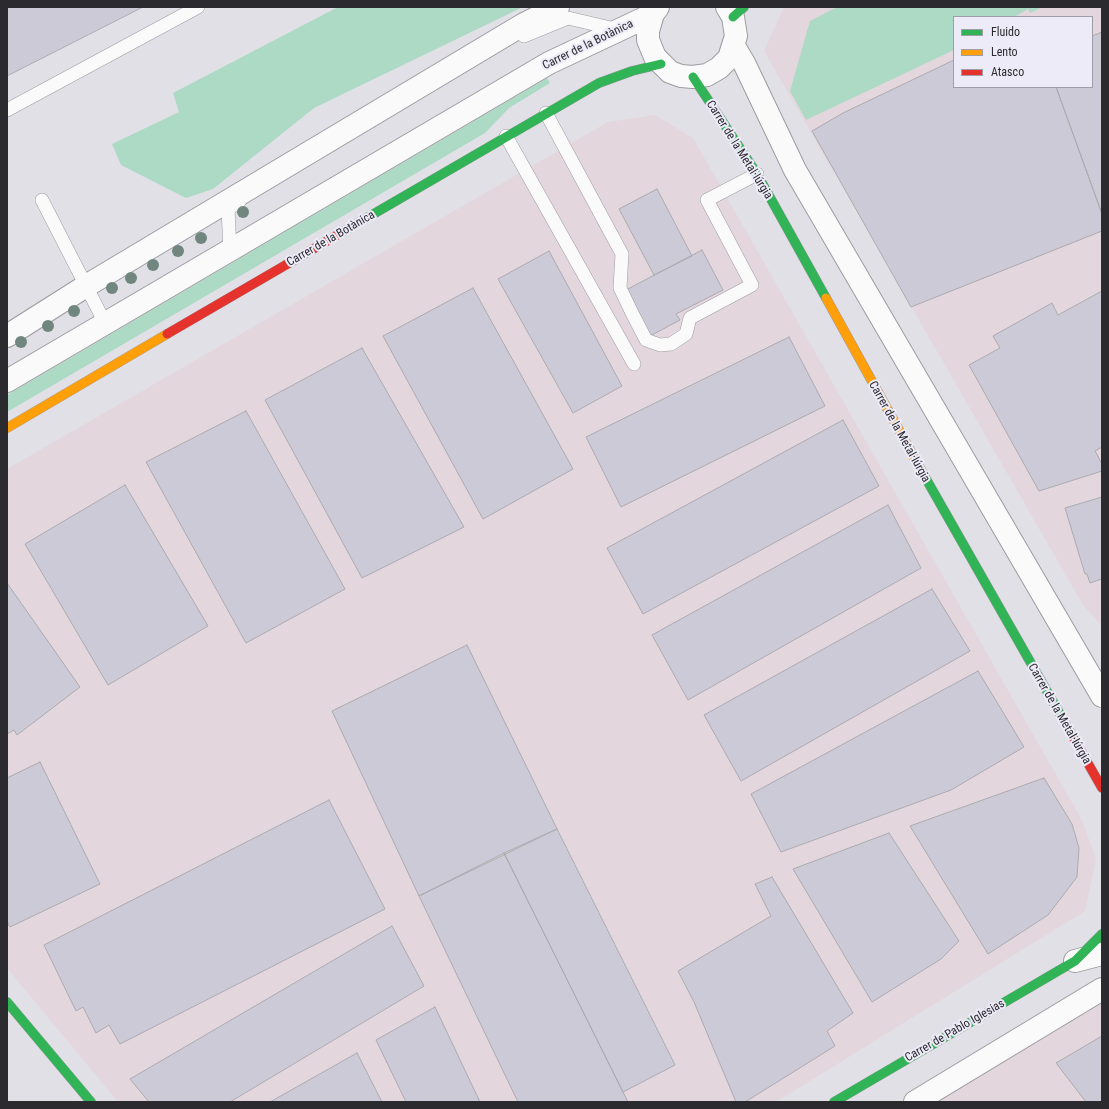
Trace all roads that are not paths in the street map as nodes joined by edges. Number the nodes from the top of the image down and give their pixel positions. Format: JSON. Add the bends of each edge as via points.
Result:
{"nodes":[{"id":1,"x":198,"y":7,"type":"edge"},
{"id":2,"x":558,"y":7,"type":"edge"},
{"id":3,"x":654,"y":10,"type":"edge"},
{"id":4,"x":735,"y":10,"type":"edge"},
{"id":5,"x":619,"y":30,"type":"junction"},
{"id":6,"x":734,"y":46,"type":"junction"},
{"id":7,"x":660,"y":64,"type":"junction"},
{"id":8,"x":693,"y":77,"type":"junction"},
{"id":9,"x":7,"y":110,"type":"edge"},
{"id":10,"x":546,"y":113,"type":"junction"},
{"id":11,"x":506,"y":136,"type":"junction"},
{"id":12,"x":757,"y":174,"type":"junction"},
{"id":13,"x":42,"y":200,"type":"dead end"},
{"id":14,"x":230,"y":250,"type":"junction"},
{"id":15,"x":86,"y":286,"type":"junction"},
{"id":16,"x":105,"y":323,"type":"junction"},
{"id":17,"x":7,"y":336,"type":"edge"},
{"id":18,"x":634,"y":364,"type":"dead end"},
{"id":19,"x":7,"y":381,"type":"edge"},
{"id":20,"x":7,"y":428,"type":"edge"},
{"id":21,"x":1102,"y":696,"type":"edge"},
{"id":22,"x":1102,"y":788,"type":"edge"},
{"id":23,"x":1102,"y":934,"type":"edge"},
{"id":24,"x":1102,"y":954,"type":"edge"},
{"id":25,"x":1076,"y":961,"type":"junction"},
{"id":26,"x":1102,"y":989,"type":"edge"},
{"id":27,"x":7,"y":1002,"type":"edge"},
{"id":28,"x":92,"y":1102,"type":"edge"},
{"id":29,"x":834,"y":1102,"type":"edge"},
{"id":30,"x":915,"y":1102,"type":"edge"}],
"edges":[{"from":1,"to":9,"type":"lane"},
{"from":2,"to":15,"type":"street","via":[[524,24]]},
{"from":3,"to":5,"type":"street","name":"Carrer de la Botànica"},
{"from":3,"to":7,"type":"street","via":[[649,22],[648,40]]},
{"from":4,"to":6,"type":"street"},
{"from":5,"to":14,"type":"street","name":"Carrer de la Botànica","via":[[549,63]]},
{"from":5,"to":14,"type":"lane","via":[[568,18],[530,32],[228,208]]},
{"from":6,"to":8,"type":"street","via":[[729,58],[719,68],[707,75]]},
{"from":6,"to":21,"type":"street","via":[[795,170]]},
{"from":7,"to":8,"type":"street","via":[[670,72]]},
{"from":7,"to":10,"type":"street","name":"Carrer de la Botànica","via":[[598,83]]},
{"from":8,"to":12,"type":"street","name":"Carrer de la Metal·lúrgia"},
{"from":10,"to":11,"type":"street","name":"Carrer de la Botànica"},
{"from":10,"to":12,"type":"lane","via":[[622,254],[620,288],[632,313],[646,340],[660,345],[672,344],[686,334],[690,318],[752,285],[707,200]]},
{"from":11,"to":18,"type":"lane"},
{"from":11,"to":20,"type":"street","name":"Carrer de la Botànica"},
{"from":12,"to":22,"type":"street","name":"Carrer de la Metal·lúrgia","via":[[882,401]]},
{"from":13,"to":15,"type":"lane"},
{"from":14,"to":16,"type":"street","name":"Carrer de la Botànica"},
{"from":15,"to":16,"type":"lane"},
{"from":15,"to":17,"type":"street"},
{"from":16,"to":19,"type":"street","name":"Carrer de la Botànica"},
{"from":23,"to":25,"type":"street","name":"Carrer de Pablo Iglesias"},
{"from":24,"to":25,"type":"street","name":"Carrer de Pablo Iglesias"},
{"from":25,"to":29,"type":"street","name":"Carrer de Pablo Iglesias"},
{"from":26,"to":30,"type":"street"},
{"from":27,"to":28,"type":"street"}]}
